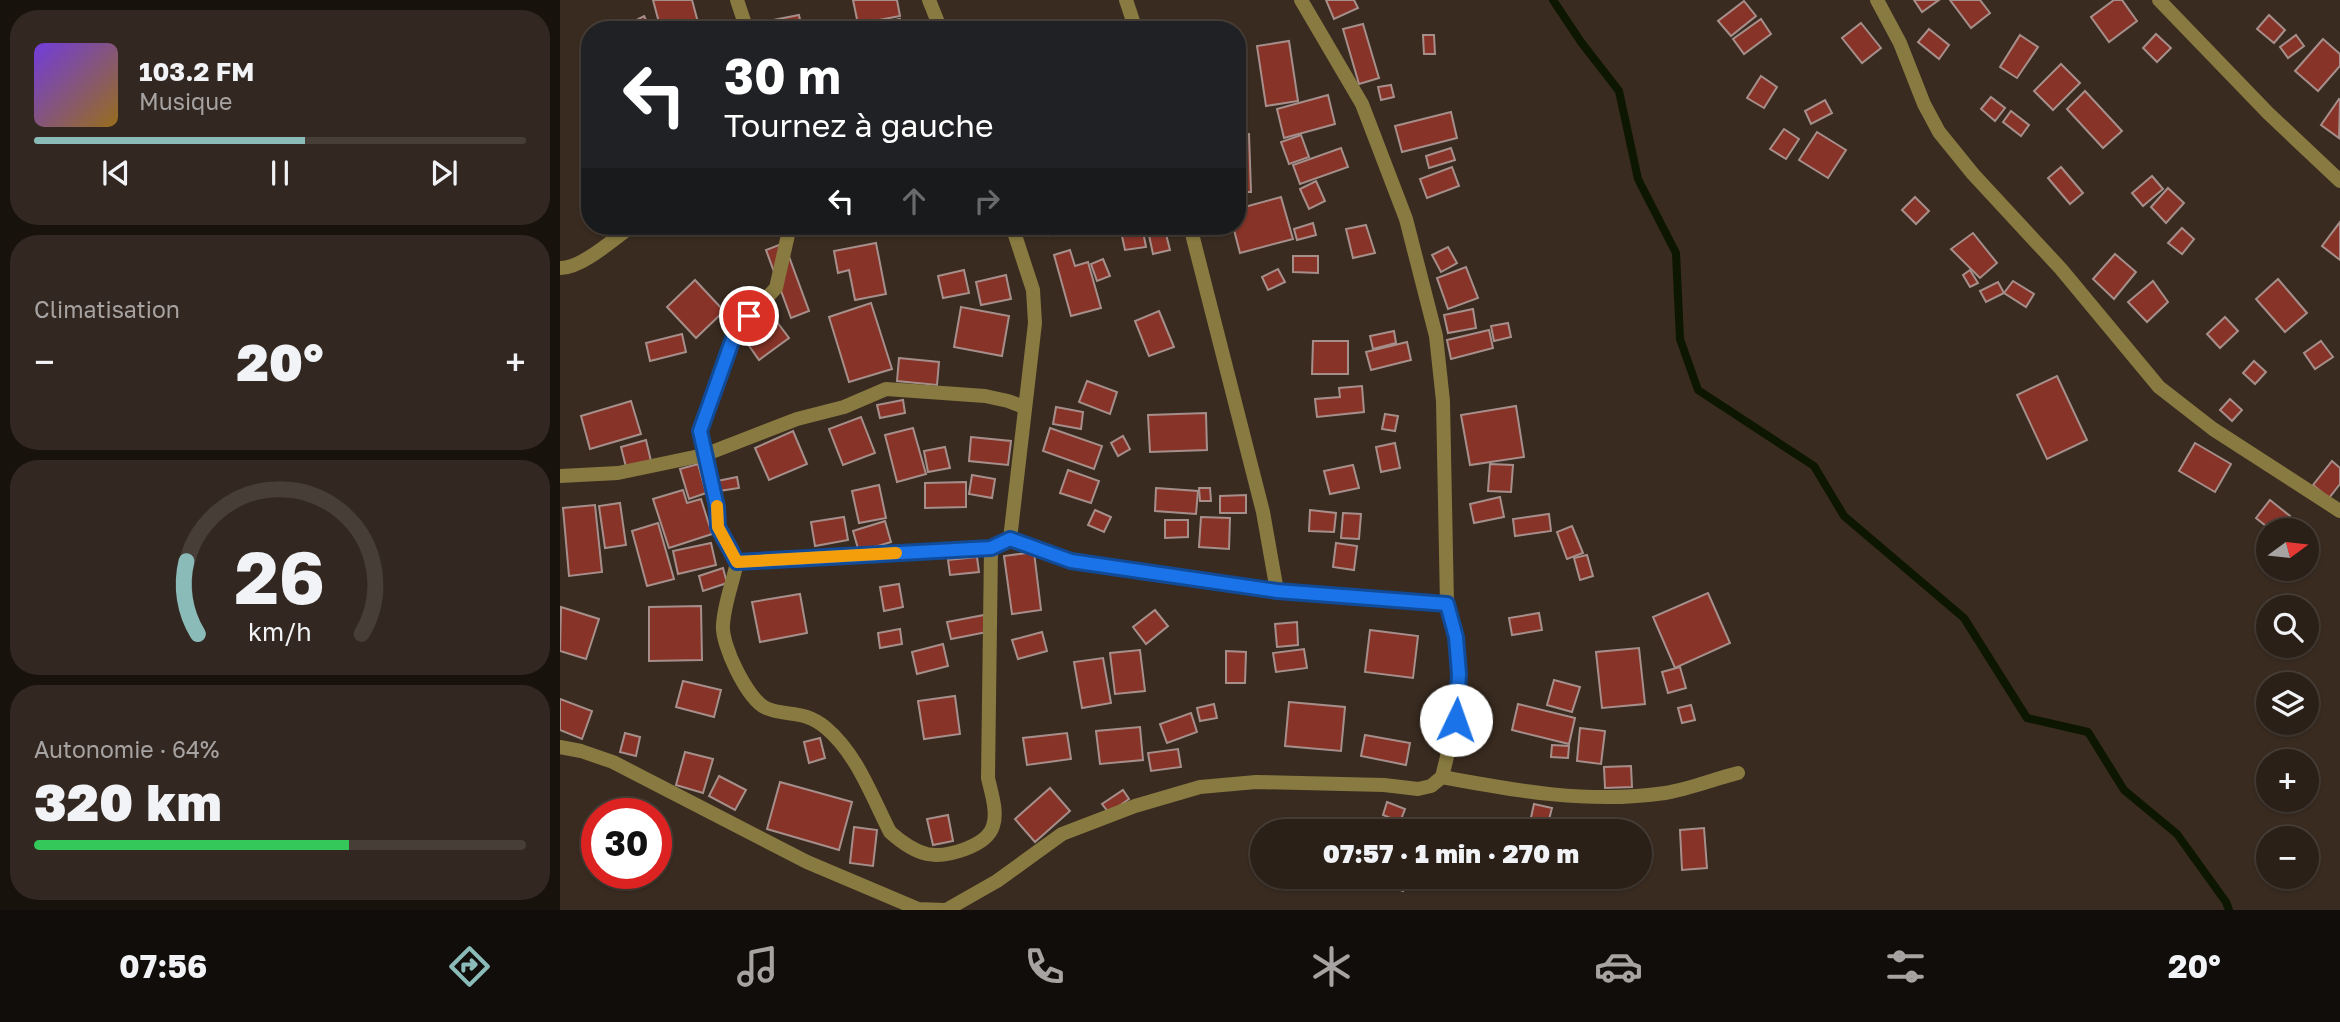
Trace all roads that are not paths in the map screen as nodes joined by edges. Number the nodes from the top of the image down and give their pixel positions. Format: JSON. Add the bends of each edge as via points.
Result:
{"nodes":[{"id":1,"x":737,"y":0,"type":"edge"},
{"id":2,"x":929,"y":0,"type":"edge"},
{"id":3,"x":1126,"y":0,"type":"edge"},
{"id":4,"x":1301,"y":0,"type":"edge"},
{"id":5,"x":1877,"y":0,"type":"edge"},
{"id":6,"x":2159,"y":0,"type":"edge"},
{"id":7,"x":744,"y":21,"type":"edge"},
{"id":8,"x":937,"y":21,"type":"edge"},
{"id":9,"x":1133,"y":21,"type":"edge"},
{"id":10,"x":2340,"y":181,"type":"edge"},
{"id":11,"x":619,"y":235,"type":"edge"},
{"id":12,"x":788,"y":235,"type":"edge"},
{"id":13,"x":1016,"y":235,"type":"edge"},
{"id":14,"x":1192,"y":235,"type":"edge"},
{"id":15,"x":560,"y":268,"type":"edge"},
{"id":16,"x":1024,"y":407,"type":"junction"},
{"id":17,"x":704,"y":455,"type":"junction"},
{"id":18,"x":560,"y":477,"type":"edge"},
{"id":19,"x":2340,"y":511,"type":"edge"},
{"id":20,"x":1010,"y":539,"type":"junction"},
{"id":21,"x":991,"y":548,"type":"junction"},
{"id":22,"x":737,"y":562,"type":"junction"},
{"id":23,"x":1277,"y":591,"type":"junction"},
{"id":24,"x":1447,"y":604,"type":"junction"},
{"id":25,"x":560,"y":747,"type":"edge"},
{"id":26,"x":1738,"y":772,"type":"dead end"},
{"id":27,"x":1442,"y":777,"type":"junction"},
{"id":28,"x":946,"y":910,"type":"edge"}],
"edges":[{"from":1,"to":7,"type":"street"},
{"from":2,"to":8,"type":"street"},
{"from":3,"to":9,"type":"street"},
{"from":4,"to":24,"type":"street","via":[[1362,104],[1406,219],[1436,336],[1443,401]]},
{"from":5,"to":19,"type":"street","via":[[1939,132],[2159,387],[2213,429]]},
{"from":6,"to":10,"type":"street"},
{"from":11,"to":15,"type":"street","via":[[580,262]]},
{"from":12,"to":17,"type":"street","via":[[776,288],[736,330],[700,431]]},
{"from":13,"to":16,"type":"street","via":[[1033,290],[1035,323]]},
{"from":14,"to":23,"type":"street","via":[[1264,512]]},
{"from":16,"to":17,"type":"street","via":[[985,396],[886,389]]},
{"from":16,"to":20,"type":"street"},
{"from":17,"to":18,"type":"street","via":[[618,473]]},
{"from":17,"to":22,"type":"street","via":[[718,527]]},
{"from":20,"to":21,"type":"street"},
{"from":20,"to":23,"type":"street","via":[[1071,561]]},
{"from":21,"to":22,"type":"street"},
{"from":21,"to":22,"type":"street","via":[[988,778],[994,824],[988,836],[949,854],[928,854],[890,832],[850,754],[825,727],[803,714],[766,708],[743,684],[722,626]]},
{"from":23,"to":24,"type":"street"},
{"from":24,"to":27,"type":"street","via":[[1459,674],[1456,720]]},
{"from":25,"to":28,"type":"street","via":[[613,762],[807,862],[892,899],[918,909]]},
{"from":26,"to":27,"type":"street","via":[[1667,793],[1598,798],[1518,792]]},
{"from":27,"to":28,"type":"street","via":[[1418,789],[1256,782],[1200,787],[1062,834],[997,881]]}]}
